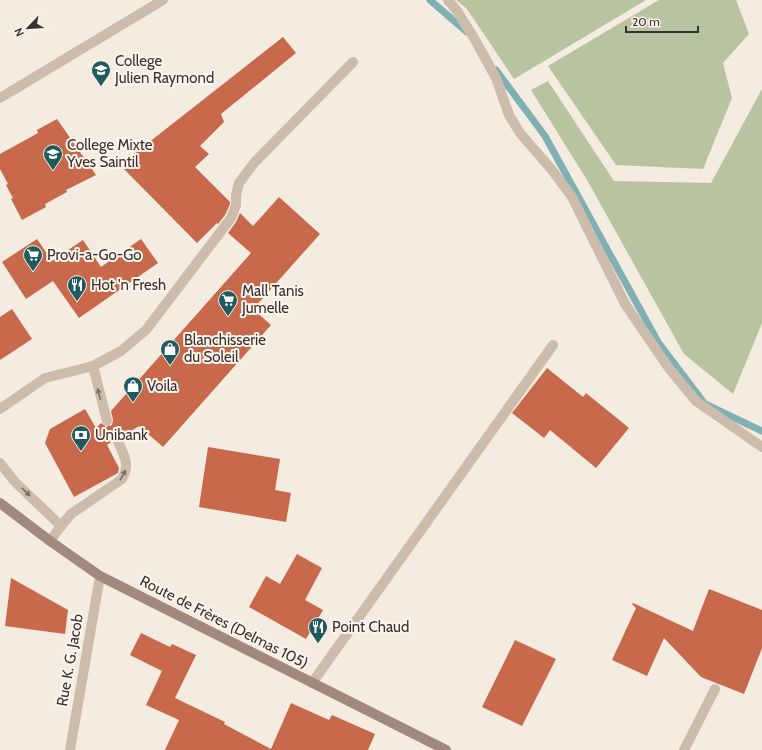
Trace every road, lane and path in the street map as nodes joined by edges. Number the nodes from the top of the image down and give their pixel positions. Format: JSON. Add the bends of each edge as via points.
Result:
{"nodes":[{"id":1,"x":162,"y":0,"type":"edge"},
{"id":2,"x":448,"y":0,"type":"edge"},
{"id":3,"x":353,"y":62,"type":"dead end"},
{"id":4,"x":0,"y":98,"type":"edge"},
{"id":5,"x":553,"y":345,"type":"dead end"},
{"id":6,"x":93,"y":366,"type":"junction"},
{"id":7,"x":0,"y":409,"type":"edge"},
{"id":8,"x":107,"y":421,"type":"dead end"},
{"id":9,"x":117,"y":439,"type":"dead end"},
{"id":10,"x":762,"y":447,"type":"edge"},
{"id":11,"x":0,"y":463,"type":"edge"},
{"id":12,"x":0,"y":503,"type":"edge"},
{"id":13,"x":61,"y":526,"type":"junction"},
{"id":14,"x":50,"y":541,"type":"junction"},
{"id":15,"x":100,"y":576,"type":"junction"},
{"id":16,"x":312,"y":683,"type":"junction"},
{"id":17,"x":715,"y":688,"type":"dead end"},
{"id":18,"x":70,"y":750,"type":"edge"},
{"id":19,"x":446,"y":750,"type":"edge"},
{"id":20,"x":684,"y":750,"type":"edge"}],
"edges":[{"from":1,"to":4,"type":"street"},
{"from":2,"to":10,"type":"street","via":[[474,38],[492,72],[509,115],[520,133],[572,197],[626,304],[668,366],[696,401]]},
{"from":3,"to":6,"type":"street","via":[[254,163],[239,183],[231,218],[146,330],[121,351]]},
{"from":5,"to":16,"type":"street"},
{"from":6,"to":7,"type":"street","via":[[45,378]]},
{"from":8,"to":6,"type":"street","one_way":true},
{"from":13,"to":9,"type":"street","one_way":true,"via":[[71,514],[122,479],[127,466]]},
{"from":11,"to":13,"type":"street","one_way":true,"via":[[15,482]]},
{"from":12,"to":14,"type":"main road","name":"Route de Frères (Delmas 105)"},
{"from":13,"to":14,"type":"street"},
{"from":14,"to":15,"type":"main road","name":"Route de Frères (Delmas 105)"},
{"from":15,"to":16,"type":"main road","name":"Route de Frères (Delmas 105)"},
{"from":15,"to":18,"type":"street","name":"Rue K. G. Jacob"},
{"from":16,"to":19,"type":"main road","name":"Route de Frères (Delmas 105)"},
{"from":17,"to":20,"type":"street"}]}
